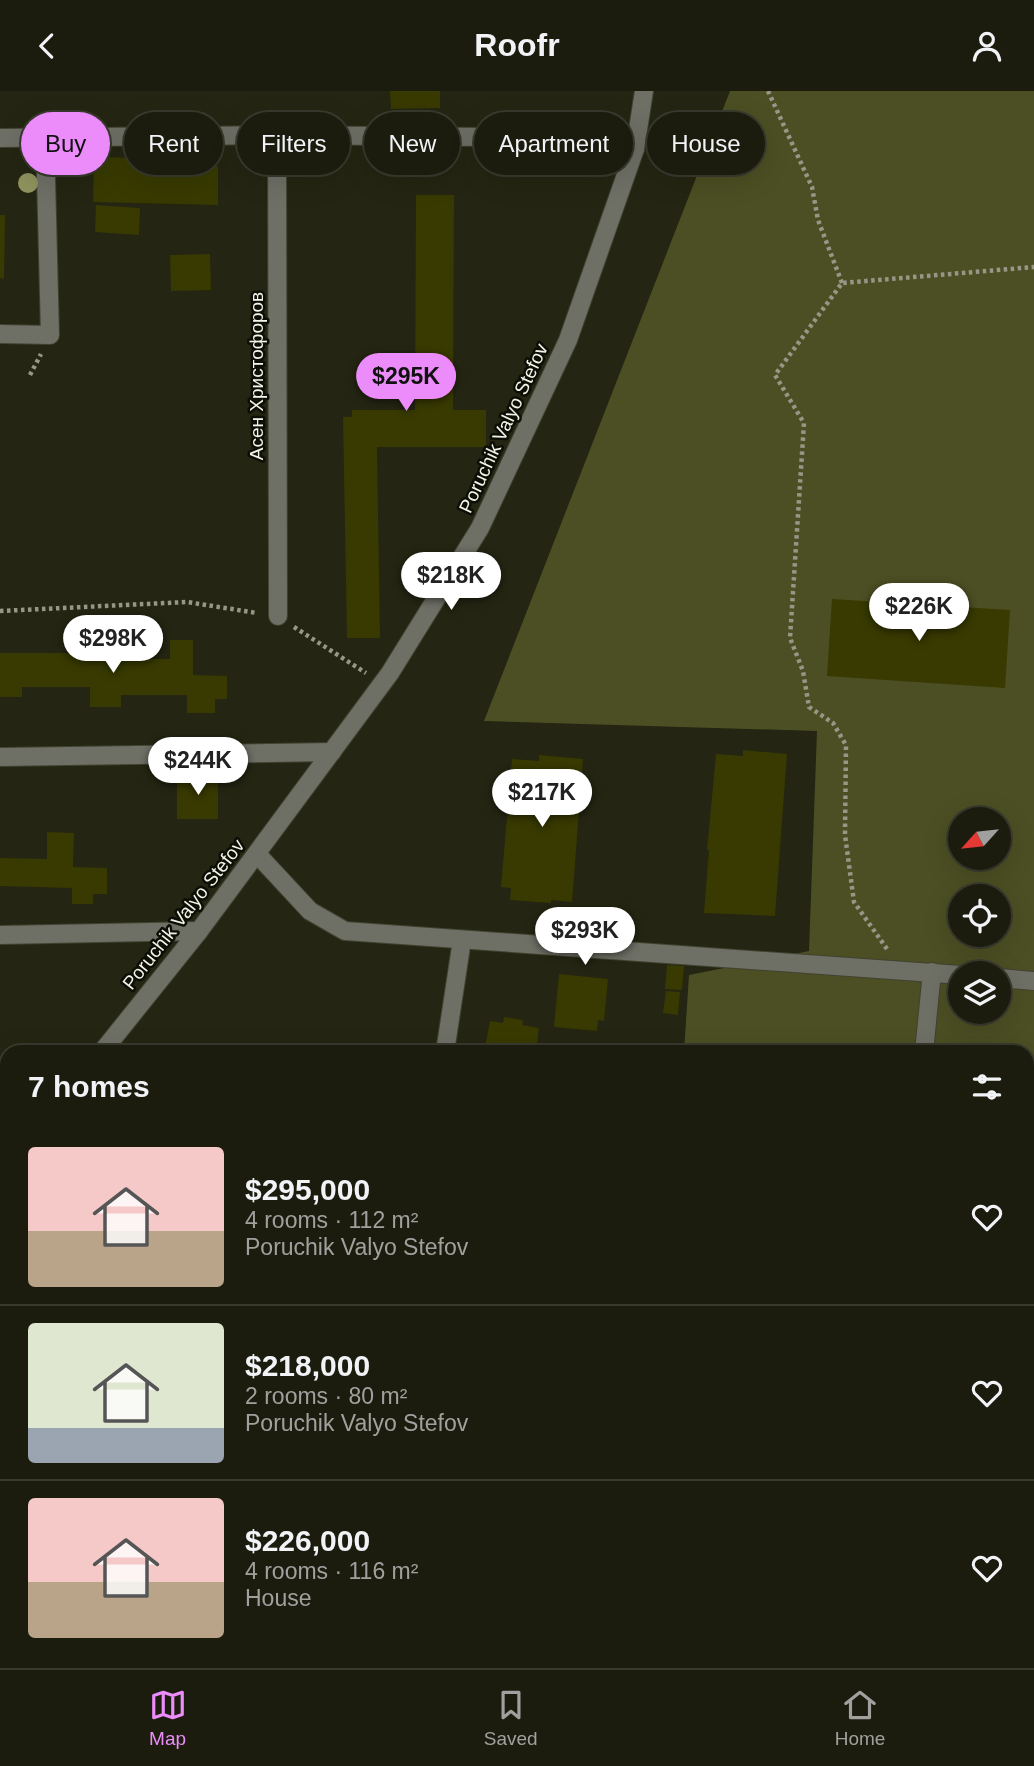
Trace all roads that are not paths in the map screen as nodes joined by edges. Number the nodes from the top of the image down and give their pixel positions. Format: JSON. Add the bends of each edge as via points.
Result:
{"nodes":[{"id":1,"x":644,"y":91,"type":"edge"},
{"id":2,"x":237,"y":135,"type":"edge"},
{"id":3,"x":110,"y":136,"type":"edge"},
{"id":4,"x":350,"y":136,"type":"edge"},
{"id":5,"x":0,"y":138,"type":"edge"},
{"id":6,"x":21,"y":138,"type":"edge"},
{"id":7,"x":635,"y":149,"type":"junction"},
{"id":8,"x":46,"y":175,"type":"edge"},
{"id":9,"x":277,"y":175,"type":"edge"},
{"id":10,"x":0,"y":334,"type":"edge"},
{"id":11,"x":278,"y":616,"type":"road end"},
{"id":12,"x":332,"y":752,"type":"junction"},
{"id":13,"x":0,"y":757,"type":"edge"},
{"id":14,"x":257,"y":854,"type":"junction"},
{"id":15,"x":199,"y":932,"type":"junction"},
{"id":16,"x":0,"y":935,"type":"edge"},
{"id":17,"x":462,"y":940,"type":"junction"},
{"id":18,"x":932,"y":972,"type":"junction"},
{"id":19,"x":948,"y":974,"type":"edge"},
{"id":20,"x":1011,"y":979,"type":"edge"},
{"id":21,"x":1034,"y":981,"type":"edge"},
{"id":22,"x":108,"y":1045,"type":"edge"},
{"id":23,"x":446,"y":1045,"type":"edge"},
{"id":24,"x":925,"y":1045,"type":"edge"}],
"edges":[{"from":1,"to":7,"type":"street","name":"Poruchik Valyo Stefov"},
{"from":2,"to":3,"type":"street"},
{"from":4,"to":7,"type":"street","via":[[601,138]]},
{"from":5,"to":6,"type":"street"},
{"from":7,"to":12,"type":"street","name":"Poruchik Valyo Stefov","via":[[568,340],[486,515],[383,684]]},
{"from":8,"to":10,"type":"street","via":[[50,335]]},
{"from":9,"to":11,"type":"street","name":"Асен Христофоров"},
{"from":12,"to":13,"type":"street"},
{"from":12,"to":14,"type":"street","name":"Poruchik Valyo Stefov"},
{"from":14,"to":15,"type":"street","name":"Poruchik Valyo Stefov"},
{"from":14,"to":17,"type":"street","via":[[310,911],[345,930]]},
{"from":15,"to":16,"type":"street"},
{"from":15,"to":22,"type":"street","name":"Poruchik Valyo Stefov"},
{"from":17,"to":18,"type":"street"},
{"from":17,"to":23,"type":"street"},
{"from":18,"to":19,"type":"street"},
{"from":18,"to":24,"type":"street"},
{"from":20,"to":21,"type":"street"}]}
